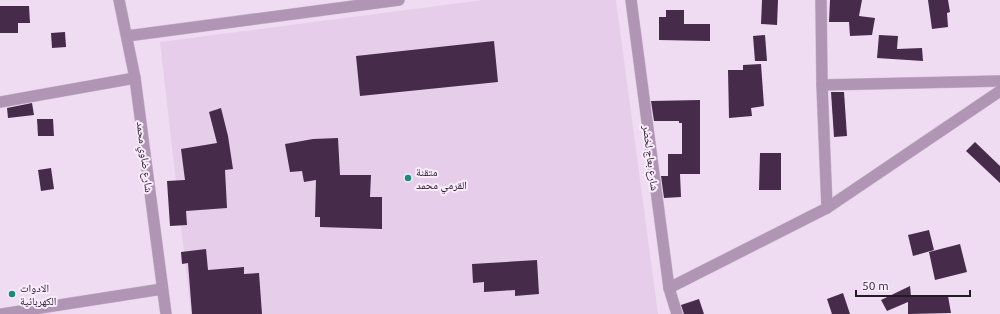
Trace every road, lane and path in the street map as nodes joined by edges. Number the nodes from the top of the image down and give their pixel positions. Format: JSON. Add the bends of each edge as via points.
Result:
{"nodes":[{"id":1,"x":119,"y":0,"type":"edge"},
{"id":2,"x":398,"y":0,"type":"edge"},
{"id":3,"x":631,"y":0,"type":"edge"},
{"id":4,"x":821,"y":0,"type":"edge"},
{"id":5,"x":127,"y":36,"type":"junction"},
{"id":6,"x":135,"y":78,"type":"junction"},
{"id":7,"x":1000,"y":81,"type":"edge"},
{"id":8,"x":822,"y":85,"type":"junction"},
{"id":9,"x":1000,"y":91,"type":"edge"},
{"id":10,"x":0,"y":102,"type":"edge"},
{"id":11,"x":828,"y":208,"type":"junction"},
{"id":12,"x":668,"y":288,"type":"junction"},
{"id":13,"x":162,"y":289,"type":"junction"},
{"id":14,"x":2,"y":314,"type":"edge"},
{"id":15,"x":166,"y":314,"type":"edge"},
{"id":16,"x":677,"y":314,"type":"edge"}],
"edges":[{"from":1,"to":5,"type":"street","name":"شارع ضاوي محمد"},
{"from":2,"to":5,"type":"street"},
{"from":3,"to":12,"type":"street","name":"شارع بعاج لخضر"},
{"from":4,"to":8,"type":"street"},
{"from":5,"to":6,"type":"street","name":"شارع ضاوي محمد"},
{"from":6,"to":10,"type":"street"},
{"from":6,"to":13,"type":"street","name":"شارع ضاوي محمد"},
{"from":7,"to":8,"type":"street"},
{"from":8,"to":11,"type":"street"},
{"from":9,"to":11,"type":"street"},
{"from":11,"to":12,"type":"street"},
{"from":12,"to":16,"type":"street","name":"شارع بعاج لخضر"},
{"from":13,"to":14,"type":"street"},
{"from":13,"to":15,"type":"street","name":"شارع ضاوي محمد"}]}
